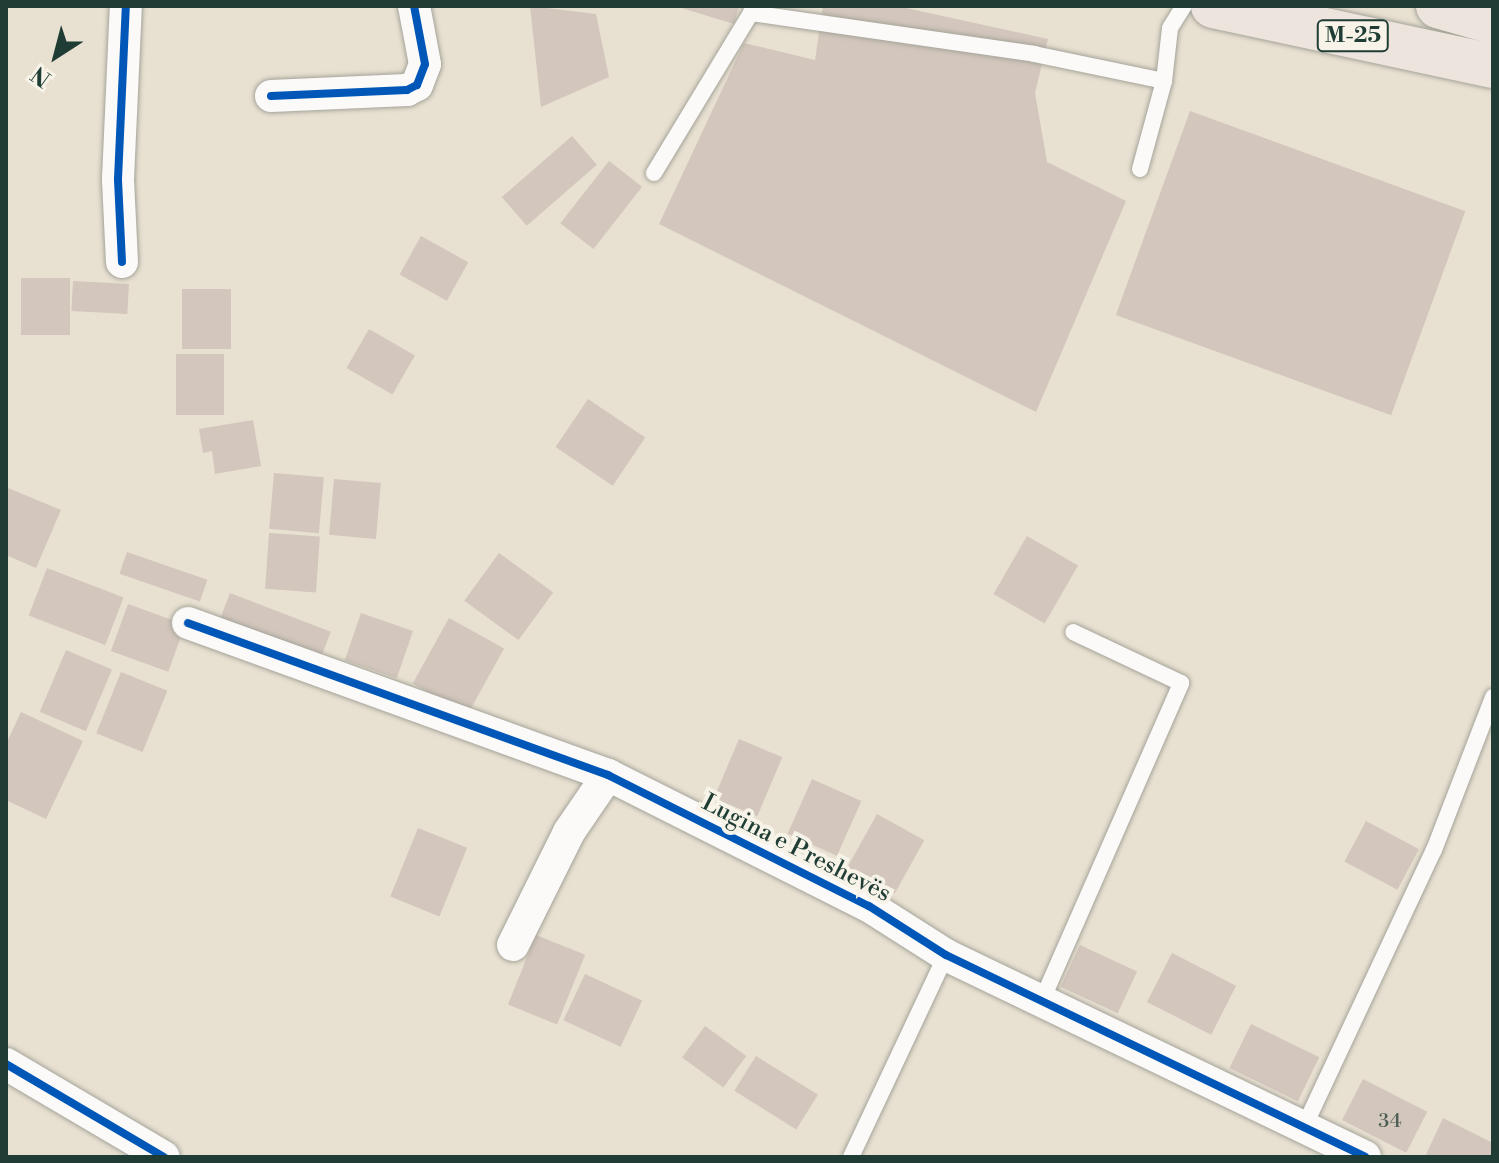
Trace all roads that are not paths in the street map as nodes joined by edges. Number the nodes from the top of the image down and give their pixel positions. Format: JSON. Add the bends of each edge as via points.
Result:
{"nodes":[{"id":1,"x":126,"y":6,"type":"edge"},
{"id":2,"x":414,"y":6,"type":"edge"},
{"id":3,"x":1184,"y":6,"type":"edge"},
{"id":4,"x":1213,"y":6,"type":"edge"},
{"id":5,"x":1438,"y":6,"type":"edge"},
{"id":6,"x":753,"y":9,"type":"edge"},
{"id":7,"x":1493,"y":22,"type":"edge"},
{"id":8,"x":1493,"y":66,"type":"edge"},
{"id":9,"x":1164,"y":81,"type":"junction"},
{"id":10,"x":271,"y":96,"type":"dead end"},
{"id":11,"x":1140,"y":169,"type":"dead end"},
{"id":12,"x":654,"y":173,"type":"dead end"},
{"id":13,"x":122,"y":262,"type":"dead end"},
{"id":14,"x":188,"y":623,"type":"dead end"},
{"id":15,"x":1073,"y":632,"type":"dead end"},
{"id":16,"x":1493,"y":697,"type":"edge"},
{"id":17,"x":608,"y":775,"type":"junction"},
{"id":18,"x":513,"y":945,"type":"dead end"},
{"id":19,"x":946,"y":955,"type":"junction"},
{"id":20,"x":1043,"y":998,"type":"junction"},
{"id":21,"x":6,"y":1064,"type":"edge"},
{"id":22,"x":1305,"y":1125,"type":"junction"},
{"id":23,"x":164,"y":1157,"type":"edge"},
{"id":24,"x":851,"y":1157,"type":"edge"},
{"id":25,"x":1365,"y":1157,"type":"edge"}],
"edges":[{"from":1,"to":13,"type":"street","via":[[118,179]]},
{"from":2,"to":10,"type":"street","via":[[425,64],[417,85],[407,90]]},
{"from":3,"to":9,"type":"lane","via":[[1170,28]]},
{"from":4,"to":8,"type":"main road","number":"M-25"},
{"from":5,"to":7,"type":"main road"},
{"from":6,"to":9,"type":"lane","via":[[1034,54]]},
{"from":6,"to":12,"type":"lane"},
{"from":9,"to":11,"type":"lane"},
{"from":14,"to":17,"type":"street","name":"Lugina e Preshevës"},
{"from":15,"to":20,"type":"lane","via":[[1181,683]]},
{"from":16,"to":22,"type":"lane","via":[[1434,850]]},
{"from":17,"to":18,"type":"street","via":[[569,832]]},
{"from":17,"to":19,"type":"street","name":"Lugina e Preshevës","via":[[869,906]]},
{"from":19,"to":20,"type":"street","name":"Lugina e Preshevës"},
{"from":19,"to":24,"type":"lane"},
{"from":20,"to":22,"type":"street","name":"Lugina e Preshevës"},
{"from":21,"to":23,"type":"street"},
{"from":22,"to":25,"type":"street","name":"Lugina e Preshevës"}]}
